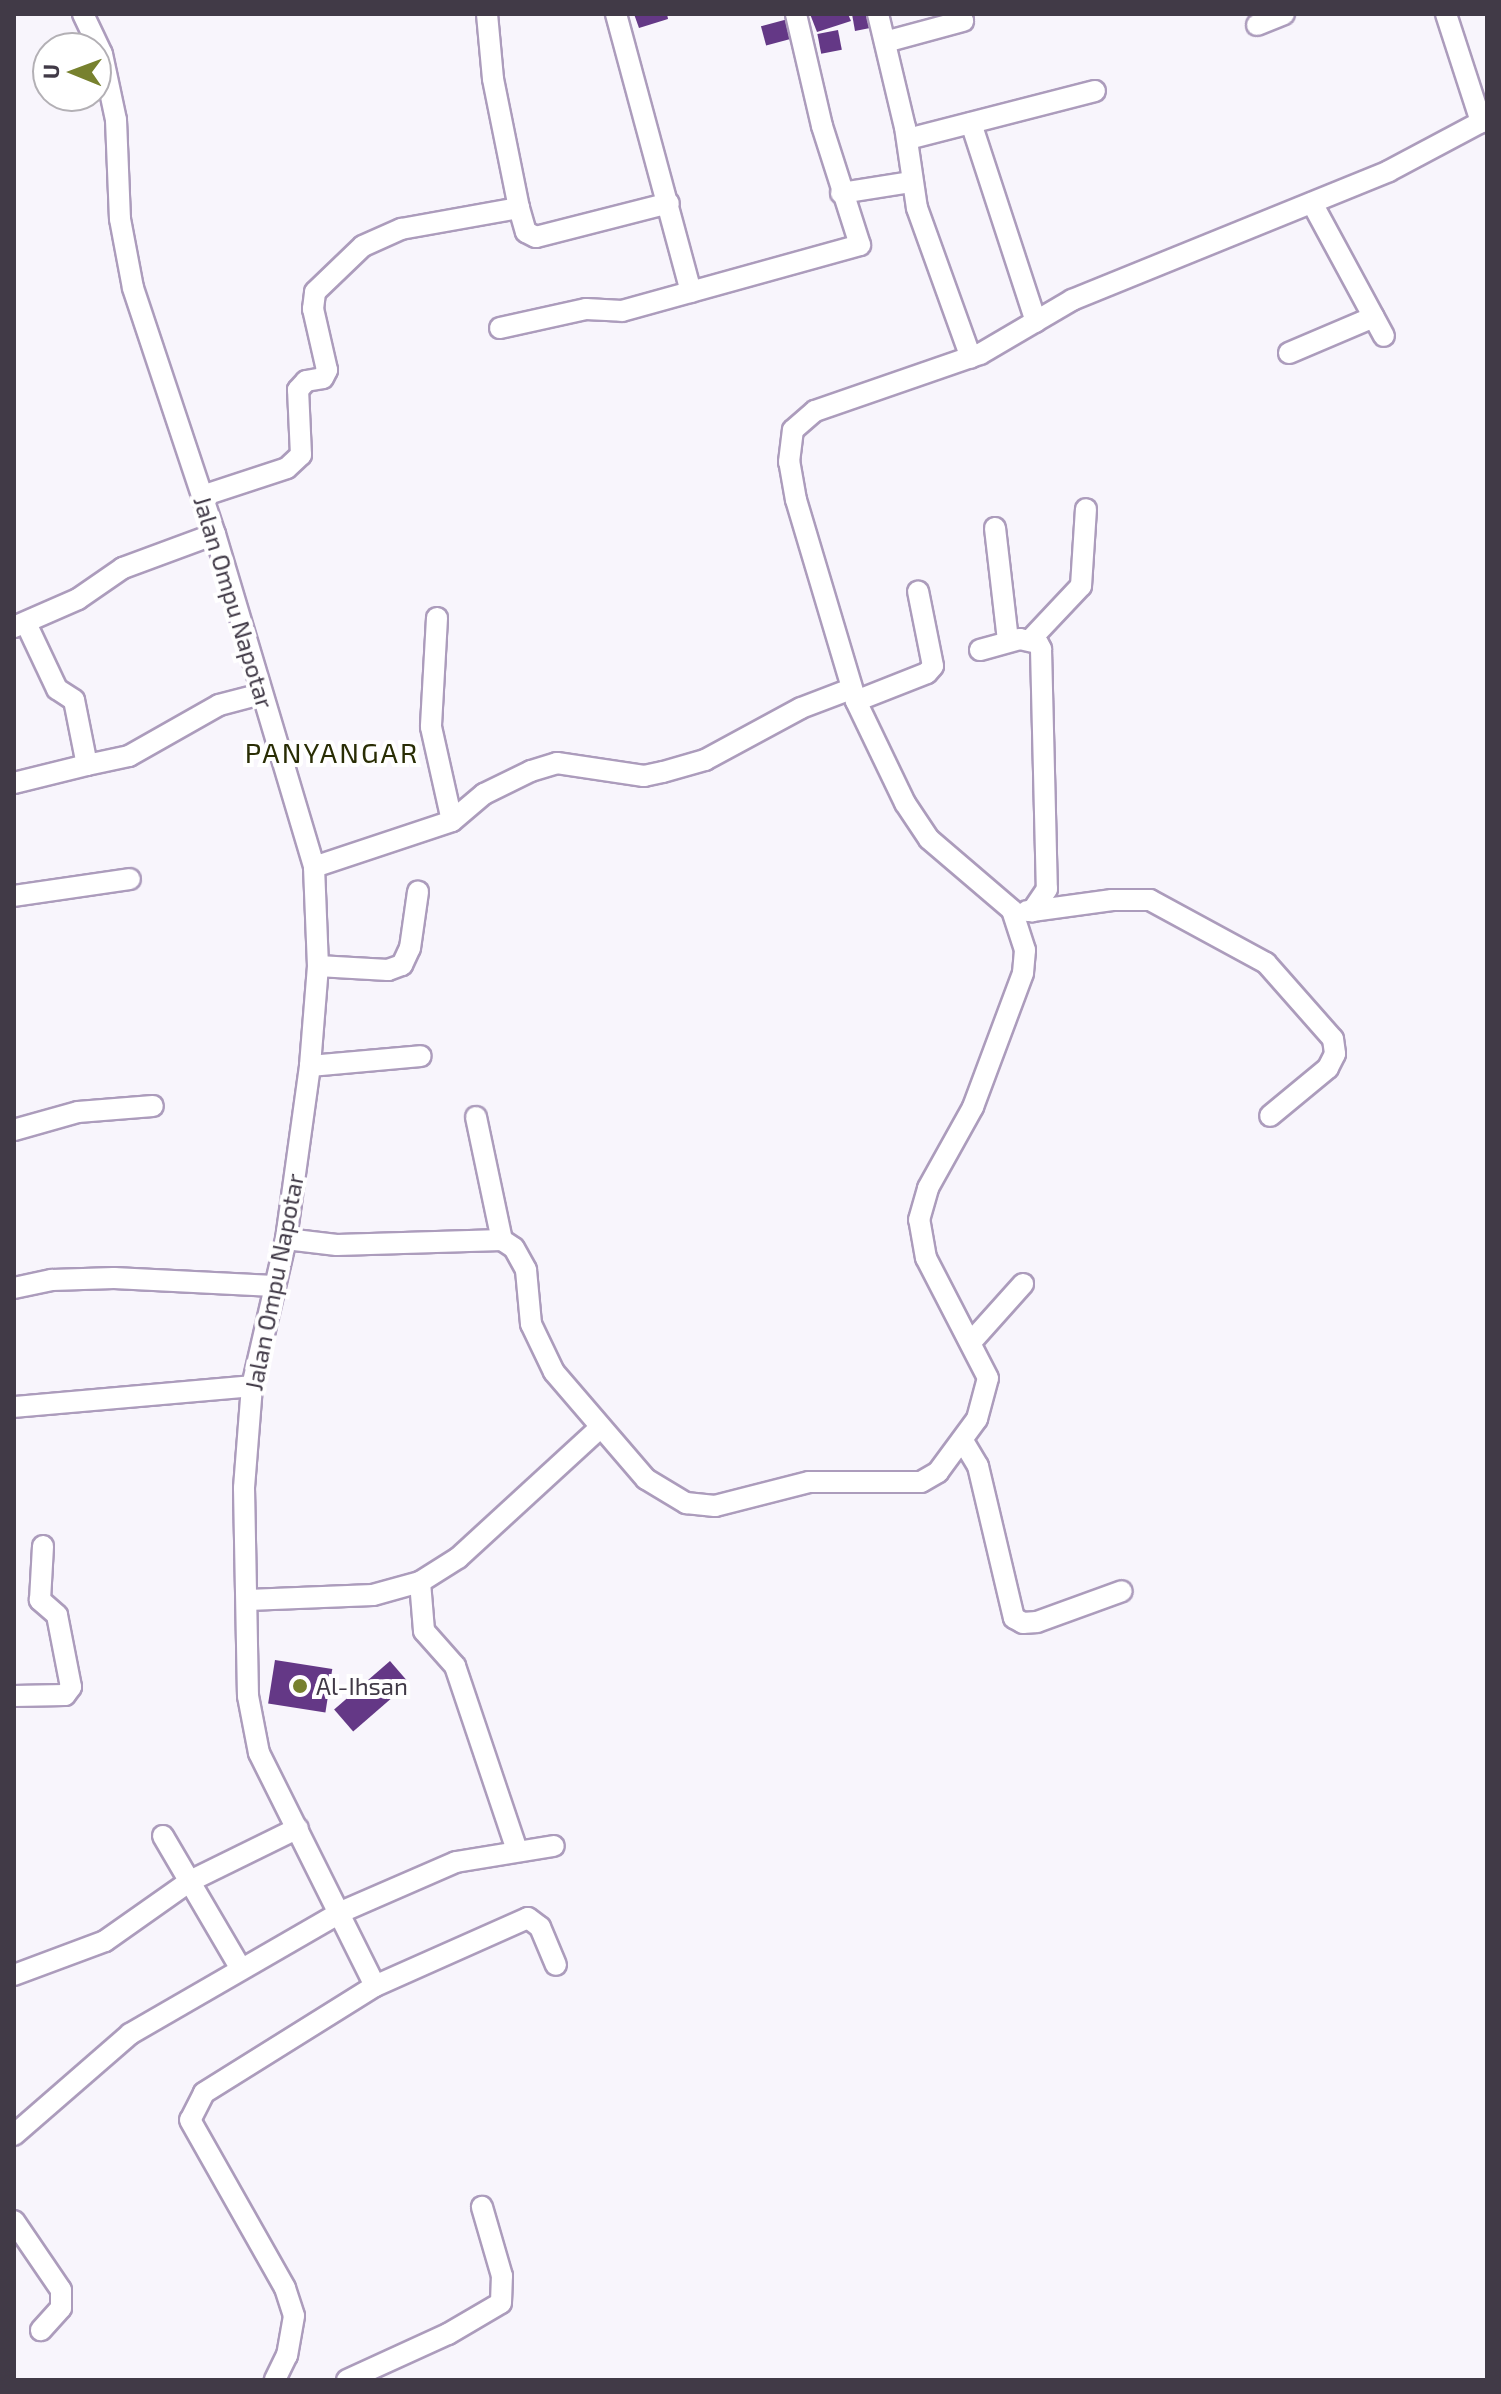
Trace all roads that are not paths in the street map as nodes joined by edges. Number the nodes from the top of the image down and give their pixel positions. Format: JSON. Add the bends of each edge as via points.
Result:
{"nodes":[{"id":1,"x":83,"y":14,"type":"edge"},
{"id":2,"x":487,"y":14,"type":"edge"},
{"id":3,"x":616,"y":14,"type":"edge"},
{"id":4,"x":796,"y":14,"type":"edge"},
{"id":5,"x":878,"y":14,"type":"edge"},
{"id":6,"x":1284,"y":14,"type":"edge"},
{"id":7,"x":1446,"y":14,"type":"edge"},
{"id":8,"x":963,"y":21,"type":"dead end"},
{"id":9,"x":1257,"y":25,"type":"dead end"},
{"id":10,"x":885,"y":42,"type":"junction"},
{"id":11,"x":1095,"y":91,"type":"dead end"},
{"id":12,"x":1484,"y":120,"type":"edge"},
{"id":13,"x":971,"y":123,"type":"junction"},
{"id":14,"x":908,"y":139,"type":"junction"},
{"id":15,"x":911,"y":182,"type":"junction"},
{"id":16,"x":841,"y":193,"type":"junction"},
{"id":17,"x":669,"y":203,"type":"junction"},
{"id":18,"x":1312,"y":203,"type":"junction"},
{"id":19,"x":519,"y":208,"type":"junction"},
{"id":20,"x":691,"y":292,"type":"junction"},
{"id":21,"x":1374,"y":317,"type":"junction"},
{"id":22,"x":1036,"y":322,"type":"junction"},
{"id":23,"x":500,"y":328,"type":"dead end"},
{"id":24,"x":1384,"y":336,"type":"dead end"},
{"id":25,"x":1289,"y":353,"type":"dead end"},
{"id":26,"x":971,"y":358,"type":"junction"},
{"id":27,"x":202,"y":496,"type":"junction"},
{"id":28,"x":1086,"y":509,"type":"dead end"},
{"id":29,"x":995,"y":528,"type":"dead end"},
{"id":30,"x":215,"y":534,"type":"junction"},
{"id":31,"x":918,"y":591,"type":"dead end"},
{"id":32,"x":437,"y":618,"type":"dead end"},
{"id":33,"x":20,"y":625,"type":"edge"},
{"id":34,"x":1031,"y":639,"type":"junction"},
{"id":35,"x":1008,"y":641,"type":"junction"},
{"id":36,"x":980,"y":650,"type":"dead end"},
{"id":37,"x":261,"y":694,"type":"junction"},
{"id":38,"x":853,"y":695,"type":"junction"},
{"id":39,"x":87,"y":765,"type":"junction"},
{"id":40,"x":14,"y":783,"type":"edge"},
{"id":41,"x":452,"y":821,"type":"junction"},
{"id":42,"x":314,"y":867,"type":"junction"},
{"id":43,"x":130,"y":879,"type":"dead end"},
{"id":44,"x":418,"y":892,"type":"dead end"},
{"id":45,"x":14,"y":896,"type":"edge"},
{"id":46,"x":1022,"y":911,"type":"junction"},
{"id":47,"x":318,"y":966,"type":"junction"},
{"id":48,"x":421,"y":1056,"type":"dead end"},
{"id":49,"x":310,"y":1066,"type":"junction"},
{"id":50,"x":153,"y":1106,"type":"dead end"},
{"id":51,"x":1270,"y":1116,"type":"dead end"},
{"id":52,"x":476,"y":1117,"type":"dead end"},
{"id":53,"x":14,"y":1130,"type":"edge"},
{"id":54,"x":286,"y":1239,"type":"junction"},
{"id":55,"x":502,"y":1240,"type":"junction"},
{"id":56,"x":1023,"y":1284,"type":"dead end"},
{"id":57,"x":274,"y":1286,"type":"junction"},
{"id":58,"x":14,"y":1288,"type":"edge"},
{"id":59,"x":971,"y":1342,"type":"junction"},
{"id":60,"x":252,"y":1386,"type":"junction"},
{"id":61,"x":14,"y":1407,"type":"edge"},
{"id":62,"x":599,"y":1429,"type":"junction"},
{"id":63,"x":963,"y":1441,"type":"junction"},
{"id":64,"x":43,"y":1546,"type":"dead end"},
{"id":65,"x":420,"y":1582,"type":"junction"},
{"id":66,"x":1122,"y":1591,"type":"dead end"},
{"id":67,"x":248,"y":1600,"type":"junction"},
{"id":68,"x":14,"y":1696,"type":"edge"},
{"id":69,"x":298,"y":1828,"type":"junction"},
{"id":70,"x":163,"y":1836,"type":"dead end"},
{"id":71,"x":554,"y":1846,"type":"dead end"},
{"id":72,"x":517,"y":1850,"type":"junction"},
{"id":73,"x":190,"y":1881,"type":"junction"},
{"id":74,"x":341,"y":1912,"type":"junction"},
{"id":75,"x":556,"y":1965,"type":"dead end"},
{"id":76,"x":241,"y":1969,"type":"junction"},
{"id":77,"x":14,"y":1975,"type":"edge"},
{"id":78,"x":375,"y":1986,"type":"junction"},
{"id":79,"x":14,"y":2135,"type":"edge"},
{"id":80,"x":482,"y":2207,"type":"dead end"},
{"id":81,"x":14,"y":2221,"type":"edge"},
{"id":82,"x":41,"y":2330,"type":"dead end"},
{"id":83,"x":275,"y":2380,"type":"edge"},
{"id":84,"x":347,"y":2380,"type":"edge"}],
"edges":[{"from":1,"to":27,"type":"street","name":"Jalan Ompu Napotar","via":[[102,54],[116,120],[120,219],[133,288]]},
{"from":2,"to":19,"type":"street","via":[[495,90]]},
{"from":3,"to":17,"type":"street"},
{"from":4,"to":16,"type":"street"},
{"from":5,"to":10,"type":"street"},
{"from":6,"to":9,"type":"street"},
{"from":7,"to":12,"type":"street"},
{"from":8,"to":10,"type":"street"},
{"from":10,"to":14,"type":"street"},
{"from":11,"to":13,"type":"street"},
{"from":12,"to":18,"type":"street","via":[[1389,171]]},
{"from":13,"to":14,"type":"street"},
{"from":13,"to":22,"type":"street"},
{"from":14,"to":15,"type":"street"},
{"from":15,"to":16,"type":"street"},
{"from":15,"to":26,"type":"street"},
{"from":16,"to":20,"type":"street","via":[[860,245]]},
{"from":17,"to":19,"type":"street","via":[[536,237],[526,232]]},
{"from":17,"to":20,"type":"street"},
{"from":18,"to":21,"type":"street"},
{"from":18,"to":22,"type":"street","via":[[1085,295]]},
{"from":19,"to":27,"type":"street","via":[[380,236],[319,284],[313,309],[327,370],[323,378],[306,381],[298,390],[301,455],[287,468]]},
{"from":20,"to":23,"type":"street","via":[[622,311],[586,309]]},
{"from":21,"to":24,"type":"street"},
{"from":21,"to":25,"type":"street"},
{"from":22,"to":26,"type":"street"},
{"from":26,"to":38,"type":"street","via":[[815,411],[793,430],[789,462],[796,500]]},
{"from":27,"to":30,"type":"street","name":"Jalan Ompu Napotar"},
{"from":28,"to":34,"type":"street","via":[[1081,586]]},
{"from":29,"to":35,"type":"street"},
{"from":30,"to":33,"type":"street","via":[[123,568],[78,599]]},
{"from":30,"to":37,"type":"street","name":"Jalan Ompu Napotar"},
{"from":31,"to":38,"type":"street","via":[[933,666],[927,673]]},
{"from":32,"to":41,"type":"street","via":[[431,727]]},
{"from":33,"to":39,"type":"street","via":[[57,689],[74,700]]},
{"from":34,"to":35,"type":"street"},
{"from":34,"to":46,"type":"street","via":[[1038,643],[1042,660],[1047,875],[1043,898]]},
{"from":35,"to":36,"type":"street"},
{"from":37,"to":39,"type":"street","via":[[219,705],[129,756]]},
{"from":37,"to":42,"type":"street","name":"Jalan Ompu Napotar"},
{"from":38,"to":41,"type":"street","via":[[801,708],[705,760],[663,772],[644,776],[557,763],[531,771],[484,794]]},
{"from":38,"to":46,"type":"street","via":[[905,803],[929,839]]},
{"from":39,"to":40,"type":"street"},
{"from":41,"to":42,"type":"street"},
{"from":42,"to":47,"type":"street","name":"Jalan Ompu Napotar"},
{"from":43,"to":45,"type":"street"},
{"from":44,"to":47,"type":"street","via":[[410,948],[402,965],[388,970]]},
{"from":46,"to":51,"type":"street","via":[[1150,900],[1266,963],[1333,1039],[1335,1054],[1328,1068]]},
{"from":46,"to":59,"type":"street","via":[[1023,973],[966,1127],[928,1188],[919,1220],[926,1258]]},
{"from":47,"to":49,"type":"street","name":"Jalan Ompu Napotar"},
{"from":48,"to":49,"type":"street"},
{"from":49,"to":54,"type":"street","name":"Jalan Ompu Napotar"},
{"from":50,"to":53,"type":"street","via":[[78,1112]]},
{"from":52,"to":55,"type":"street"},
{"from":54,"to":55,"type":"street","via":[[337,1245]]},
{"from":54,"to":57,"type":"street","name":"Jalan Ompu Napotar"},
{"from":55,"to":62,"type":"street","via":[[514,1248],[526,1270],[537,1345]]},
{"from":56,"to":59,"type":"street"},
{"from":57,"to":58,"type":"street","via":[[114,1278],[52,1280]]},
{"from":57,"to":60,"type":"street","name":"Jalan Ompu Napotar"},
{"from":59,"to":63,"type":"street","via":[[988,1378],[986,1399]]},
{"from":60,"to":61,"type":"street"},
{"from":60,"to":67,"type":"street","name":"Jalan Ompu Napotar","via":[[244,1488]]},
{"from":62,"to":63,"type":"street","via":[[669,1495],[715,1506],[809,1482],[921,1482],[938,1472]]},
{"from":62,"to":65,"type":"street","via":[[458,1558]]},
{"from":63,"to":66,"type":"street","via":[[978,1466],[1014,1618],[1037,1622]]},
{"from":64,"to":68,"type":"street","via":[[40,1598],[57,1615],[71,1687],[65,1695]]},
{"from":65,"to":67,"type":"street","via":[[373,1595]]},
{"from":65,"to":72,"type":"street","via":[[424,1631],[455,1666]]},
{"from":67,"to":69,"type":"street","name":"Jalan Ompu Napotar","via":[[252,1733]]},
{"from":69,"to":73,"type":"street"},
{"from":69,"to":74,"type":"street","name":"Jalan Ompu Napotar"},
{"from":70,"to":73,"type":"street"},
{"from":71,"to":72,"type":"street"},
{"from":72,"to":74,"type":"street","via":[[456,1862]]},
{"from":73,"to":76,"type":"street"},
{"from":73,"to":77,"type":"street","via":[[105,1941]]},
{"from":74,"to":76,"type":"street"},
{"from":74,"to":78,"type":"street","name":"Jalan Ompu Napotar"},
{"from":75,"to":78,"type":"street","via":[[540,1927],[528,1918]]},
{"from":76,"to":79,"type":"street","via":[[130,2034]]},
{"from":78,"to":83,"type":"street","via":[[204,2093],[190,2120],[285,2288],[294,2316],[287,2355]]},
{"from":80,"to":84,"type":"street","via":[[502,2276],[501,2303],[448,2334]]},
{"from":81,"to":82,"type":"street","via":[[61,2290],[61,2308]]}]}
